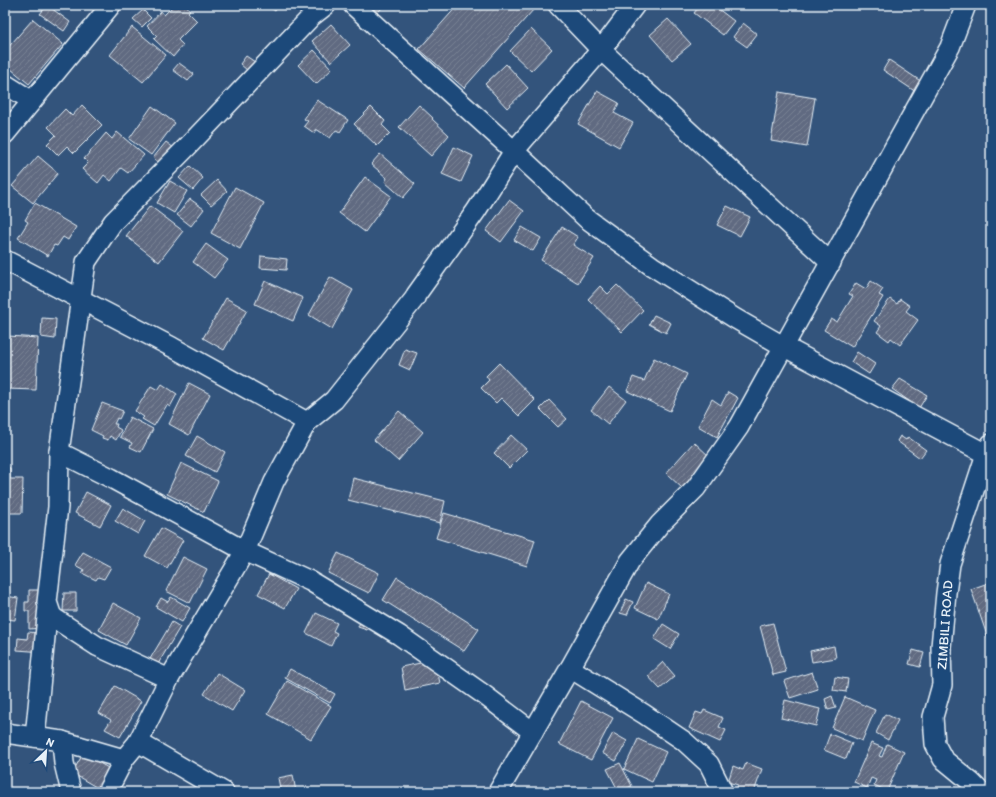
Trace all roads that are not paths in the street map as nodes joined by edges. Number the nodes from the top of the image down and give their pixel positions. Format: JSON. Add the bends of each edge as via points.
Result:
{"nodes":[{"id":1,"x":110,"y":5,"type":"edge"},
{"id":2,"x":326,"y":5,"type":"edge"},
{"id":3,"x":353,"y":5,"type":"edge"},
{"id":4,"x":558,"y":5,"type":"edge"},
{"id":5,"x":635,"y":5,"type":"edge"},
{"id":6,"x":966,"y":5,"type":"edge"},
{"id":7,"x":601,"y":50,"type":"junction"},
{"id":8,"x":5,"y":84,"type":"edge"},
{"id":9,"x":32,"y":101,"type":"junction"},
{"id":10,"x":5,"y":134,"type":"edge"},
{"id":11,"x":514,"y":151,"type":"junction"},
{"id":12,"x":5,"y":260,"type":"edge"},
{"id":13,"x":830,"y":263,"type":"junction"},
{"id":14,"x":80,"y":299,"type":"junction"},
{"id":15,"x":783,"y":346,"type":"junction"},
{"id":16,"x":307,"y":422,"type":"junction"},
{"id":17,"x":989,"y":449,"type":"edge"},
{"id":18,"x":59,"y":452,"type":"junction"},
{"id":19,"x":245,"y":550,"type":"junction"},
{"id":20,"x":48,"y":607,"type":"junction"},
{"id":21,"x":570,"y":668,"type":"junction"},
{"id":22,"x":169,"y":679,"type":"junction"},
{"id":23,"x":533,"y":732,"type":"junction"},
{"id":24,"x":5,"y":733,"type":"edge"},
{"id":25,"x":35,"y":736,"type":"junction"},
{"id":26,"x":62,"y":741,"type":"junction"},
{"id":27,"x":138,"y":742,"type":"junction"},
{"id":28,"x":124,"y":759,"type":"junction"},
{"id":29,"x":71,"y":792,"type":"edge"},
{"id":30,"x":107,"y":792,"type":"edge"},
{"id":31,"x":224,"y":792,"type":"edge"},
{"id":32,"x":498,"y":792,"type":"edge"},
{"id":33,"x":723,"y":792,"type":"edge"},
{"id":34,"x":981,"y":792,"type":"edge"}],
"edges":[{"from":1,"to":9,"type":"street"},
{"from":2,"to":14,"type":"street","via":[[312,16],[113,222],[86,262]]},
{"from":3,"to":11,"type":"street"},
{"from":4,"to":7,"type":"street"},
{"from":5,"to":7,"type":"street"},
{"from":6,"to":13,"type":"street","via":[[950,47]]},
{"from":7,"to":11,"type":"street"},
{"from":7,"to":13,"type":"street"},
{"from":8,"to":9,"type":"street"},
{"from":9,"to":10,"type":"street"},
{"from":11,"to":15,"type":"street","via":[[586,218],[652,266]]},
{"from":11,"to":16,"type":"street","via":[[415,298],[334,400]]},
{"from":12,"to":14,"type":"street"},
{"from":13,"to":15,"type":"street"},
{"from":14,"to":16,"type":"street"},
{"from":14,"to":18,"type":"street"},
{"from":15,"to":17,"type":"street"},
{"from":15,"to":21,"type":"street","via":[[739,427],[696,488],[660,524],[630,561]]},
{"from":16,"to":19,"type":"street","via":[[274,482]]},
{"from":17,"to":34,"type":"street","name":"ZIMBILI ROAD","via":[[950,564],[941,647],[942,685],[933,717],[935,744],[943,759]]},
{"from":18,"to":19,"type":"street"},
{"from":18,"to":20,"type":"street","via":[[58,507],[47,596]]},
{"from":19,"to":22,"type":"street"},
{"from":19,"to":23,"type":"street","via":[[310,581],[399,635]]},
{"from":20,"to":22,"type":"street","via":[[54,618],[97,646]]},
{"from":20,"to":25,"type":"street"},
{"from":21,"to":23,"type":"street"},
{"from":21,"to":33,"type":"street","via":[[684,741],[708,764]]},
{"from":22,"to":27,"type":"street"},
{"from":23,"to":32,"type":"street"},
{"from":24,"to":25,"type":"street"},
{"from":25,"to":26,"type":"street"},
{"from":26,"to":28,"type":"street"},
{"from":26,"to":29,"type":"street"},
{"from":27,"to":28,"type":"street"},
{"from":27,"to":31,"type":"street"},
{"from":28,"to":30,"type":"street"}]}
